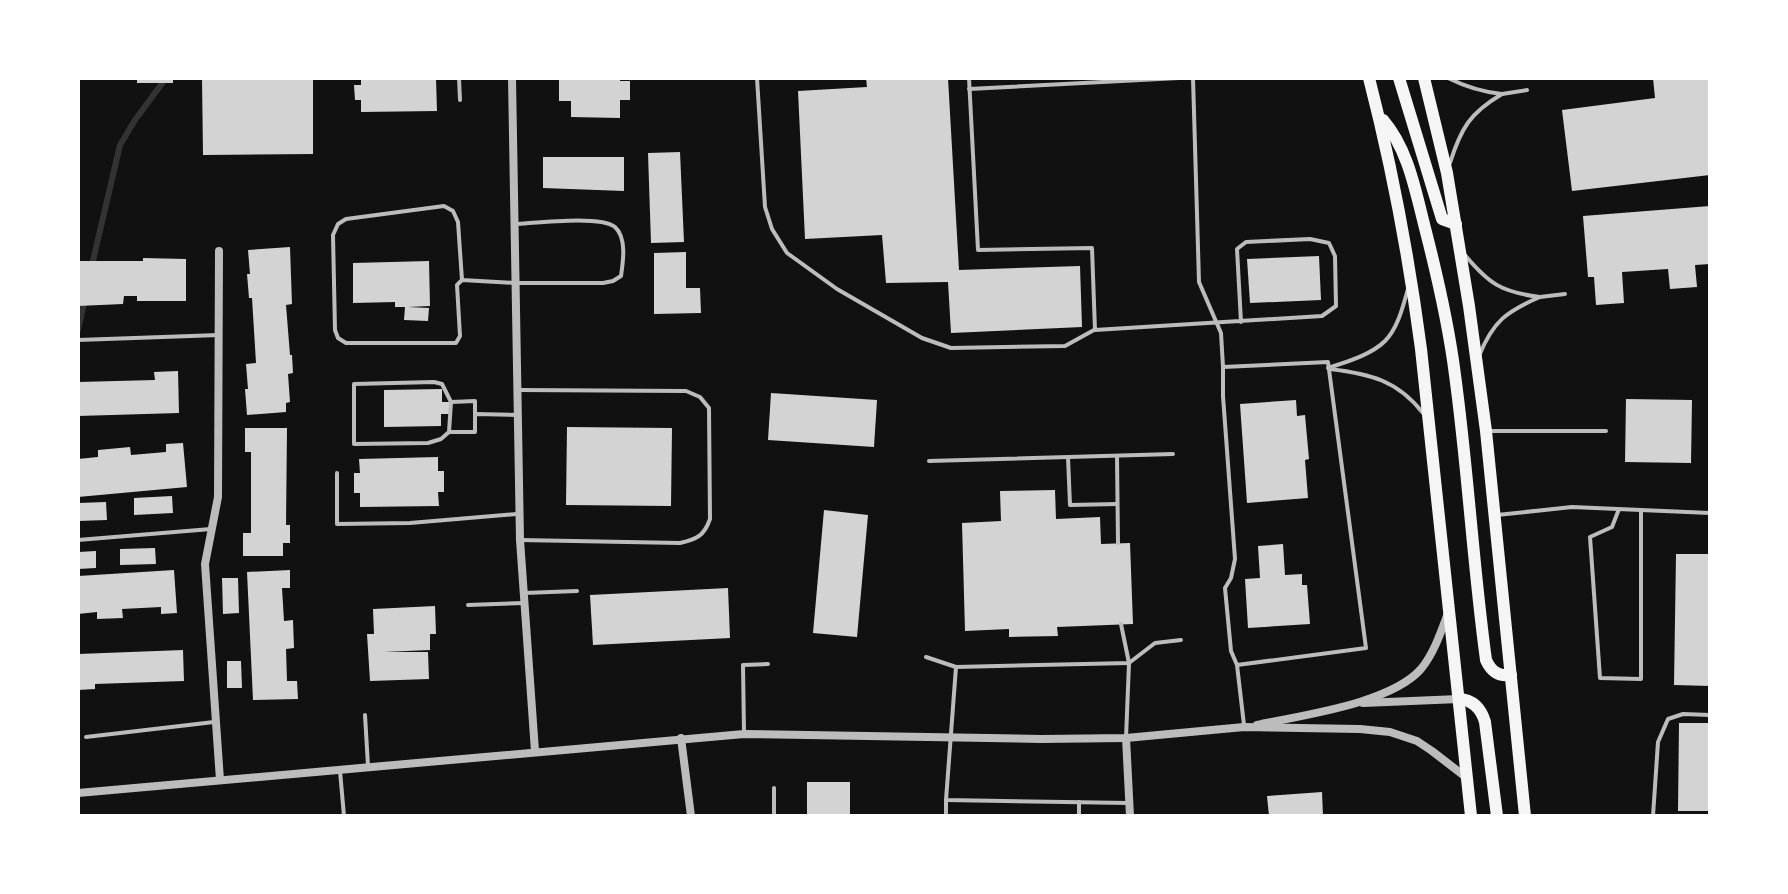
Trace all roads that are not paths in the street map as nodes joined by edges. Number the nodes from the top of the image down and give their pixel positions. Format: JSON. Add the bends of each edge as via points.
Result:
{"nodes":[{"id":1,"x":459,"y":78,"type":"edge"},
{"id":2,"x":512,"y":78,"type":"edge"},
{"id":3,"x":757,"y":78,"type":"edge"},
{"id":4,"x":969,"y":78,"type":"edge"},
{"id":5,"x":1179,"y":78,"type":"edge"},
{"id":6,"x":1193,"y":78,"type":"edge"},
{"id":7,"x":1399,"y":78,"type":"edge"},
{"id":8,"x":1424,"y":78,"type":"edge"},
{"id":9,"x":1448,"y":78,"type":"edge"},
{"id":10,"x":1368,"y":79,"type":"edge"},
{"id":11,"x":969,"y":89,"type":"junction"},
{"id":12,"x":1527,"y":90,"type":"dead end"},
{"id":13,"x":1502,"y":94,"type":"junction"},
{"id":14,"x":460,"y":100,"type":"dead end"},
{"id":15,"x":1378,"y":114,"type":"junction"},
{"id":16,"x":1447,"y":173,"type":"junction"},
{"id":17,"x":515,"y":224,"type":"junction"},
{"id":18,"x":1456,"y":224,"type":"junction"},
{"id":19,"x":219,"y":251,"type":"dead end"},
{"id":20,"x":1461,"y":251,"type":"junction"},
{"id":21,"x":1411,"y":277,"type":"junction"},
{"id":22,"x":462,"y":280,"type":"junction"},
{"id":23,"x":515,"y":283,"type":"junction"},
{"id":24,"x":1565,"y":294,"type":"dead end"},
{"id":25,"x":1540,"y":297,"type":"junction"},
{"id":26,"x":1241,"y":322,"type":"junction"},
{"id":27,"x":1217,"y":323,"type":"junction"},
{"id":28,"x":1095,"y":330,"type":"junction"},
{"id":29,"x":219,"y":335,"type":"junction"},
{"id":30,"x":78,"y":340,"type":"edge"},
{"id":31,"x":1477,"y":361,"type":"junction"},
{"id":32,"x":1223,"y":367,"type":"junction"},
{"id":33,"x":1328,"y":368,"type":"junction"},
{"id":34,"x":517,"y":390,"type":"junction"},
{"id":35,"x":451,"y":402,"type":"junction"},
{"id":36,"x":475,"y":414,"type":"junction"},
{"id":37,"x":518,"y":415,"type":"junction"},
{"id":38,"x":1430,"y":423,"type":"junction"},
{"id":39,"x":1486,"y":431,"type":"junction"},
{"id":40,"x":1606,"y":431,"type":"dead end"},
{"id":41,"x":449,"y":432,"type":"junction"},
{"id":42,"x":1173,"y":454,"type":"dead end"},
{"id":43,"x":1117,"y":456,"type":"junction"},
{"id":44,"x":1068,"y":457,"type":"junction"},
{"id":45,"x":929,"y":461,"type":"dead end"},
{"id":46,"x":337,"y":473,"type":"dead end"},
{"id":47,"x":1117,"y":504,"type":"junction"},
{"id":48,"x":1619,"y":509,"type":"junction"},
{"id":49,"x":1641,"y":510,"type":"junction"},
{"id":50,"x":1710,"y":513,"type":"edge"},
{"id":51,"x":520,"y":514,"type":"junction"},
{"id":52,"x":1495,"y":515,"type":"junction"},
{"id":53,"x":212,"y":529,"type":"junction"},
{"id":54,"x":78,"y":540,"type":"edge"},
{"id":55,"x":520,"y":540,"type":"junction"},
{"id":56,"x":1118,"y":543,"type":"dead end"},
{"id":57,"x":577,"y":591,"type":"dead end"},
{"id":58,"x":524,"y":593,"type":"junction"},
{"id":59,"x":524,"y":603,"type":"junction"},
{"id":60,"x":468,"y":605,"type":"dead end"},
{"id":61,"x":1449,"y":609,"type":"junction"},
{"id":62,"x":1121,"y":624,"type":"dead end"},
{"id":63,"x":1181,"y":640,"type":"dead end"},
{"id":64,"x":926,"y":657,"type":"dead end"},
{"id":65,"x":1129,"y":663,"type":"junction"},
{"id":66,"x":768,"y":664,"type":"dead end"},
{"id":67,"x":1237,"y":665,"type":"junction"},
{"id":68,"x":956,"y":667,"type":"junction"},
{"id":69,"x":1511,"y":675,"type":"junction"},
{"id":70,"x":1459,"y":699,"type":"junction"},
{"id":71,"x":1354,"y":703,"type":"junction"},
{"id":72,"x":365,"y":715,"type":"dead end"},
{"id":73,"x":1710,"y":715,"type":"edge"},
{"id":74,"x":216,"y":721,"type":"junction"},
{"id":75,"x":1244,"y":727,"type":"junction"},
{"id":76,"x":744,"y":734,"type":"junction"},
{"id":77,"x":86,"y":737,"type":"dead end"},
{"id":78,"x":952,"y":737,"type":"junction"},
{"id":79,"x":681,"y":738,"type":"junction"},
{"id":80,"x":1126,"y":738,"type":"junction"},
{"id":81,"x":535,"y":751,"type":"junction"},
{"id":82,"x":368,"y":766,"type":"junction"},
{"id":83,"x":340,"y":769,"type":"junction"},
{"id":84,"x":1467,"y":778,"type":"junction"},
{"id":85,"x":220,"y":780,"type":"junction"},
{"id":86,"x":774,"y":788,"type":"dead end"},
{"id":87,"x":78,"y":793,"type":"edge"},
{"id":88,"x":946,"y":800,"type":"junction"},
{"id":89,"x":1079,"y":802,"type":"junction"},
{"id":90,"x":1129,"y":803,"type":"junction"},
{"id":91,"x":344,"y":816,"type":"edge"},
{"id":92,"x":691,"y":816,"type":"edge"},
{"id":93,"x":774,"y":816,"type":"edge"},
{"id":94,"x":946,"y":816,"type":"edge"},
{"id":95,"x":1079,"y":816,"type":"edge"},
{"id":96,"x":1130,"y":816,"type":"edge"},
{"id":97,"x":1471,"y":816,"type":"edge"},
{"id":98,"x":1497,"y":816,"type":"edge"},
{"id":99,"x":1525,"y":816,"type":"edge"},
{"id":100,"x":1653,"y":816,"type":"edge"}],
"edges":[{"from":1,"to":14,"type":"lane"},
{"from":2,"to":17,"type":"street"},
{"from":3,"to":28,"type":"lane","via":[[765,207],[787,253],[837,289],[922,338],[951,348],[1065,346]]},
{"from":4,"to":11,"type":"lane"},
{"from":5,"to":11,"type":"lane"},
{"from":6,"to":27,"type":"lane","via":[[1199,282]]},
{"from":7,"to":18,"type":"main road","via":[[1442,219]]},
{"from":8,"to":16,"type":"main road"},
{"from":9,"to":13,"type":"lane"},
{"from":10,"to":15,"type":"main road"},
{"from":11,"to":28,"type":"lane","via":[[978,250],[1092,248]]},
{"from":12,"to":13,"type":"lane"},
{"from":13,"to":16,"type":"lane","via":[[1464,128]]},
{"from":15,"to":21,"type":"main road"},
{"from":15,"to":69,"type":"main road","via":[[1407,163],[1446,320],[1486,660],[1494,673]]},
{"from":16,"to":18,"type":"main road"},
{"from":17,"to":23,"type":"street"},
{"from":17,"to":23,"type":"lane","via":[[608,223],[618,229],[623,262],[621,276],[603,283]]},
{"from":18,"to":20,"type":"main road"},
{"from":19,"to":29,"type":"street"},
{"from":20,"to":25,"type":"lane","via":[[1495,285]]},
{"from":20,"to":31,"type":"main road"},
{"from":21,"to":33,"type":"lane","via":[[1401,315],[1385,341]]},
{"from":21,"to":38,"type":"main road"},
{"from":22,"to":22,"type":"lane","via":[[457,285],[456,343],[346,343],[338,338],[333,235],[346,219],[444,206],[458,222]]},
{"from":22,"to":23,"type":"lane"},
{"from":23,"to":34,"type":"street"},
{"from":24,"to":25,"type":"lane"},
{"from":25,"to":31,"type":"lane","via":[[1496,322]]},
{"from":26,"to":26,"type":"lane","via":[[1322,316],[1336,306],[1335,256],[1329,243],[1246,242],[1237,249]]},
{"from":26,"to":27,"type":"lane"},
{"from":27,"to":28,"type":"lane"},
{"from":27,"to":32,"type":"lane"},
{"from":29,"to":30,"type":"lane"},
{"from":29,"to":53,"type":"street","via":[[218,497]]},
{"from":31,"to":39,"type":"main road"},
{"from":32,"to":33,"type":"lane","via":[[1328,362]]},
{"from":32,"to":67,"type":"lane","via":[[1235,559],[1225,588]]},
{"from":33,"to":38,"type":"lane","via":[[1383,380],[1415,403]]},
{"from":33,"to":67,"type":"lane","via":[[1366,648]]},
{"from":34,"to":37,"type":"street"},
{"from":34,"to":55,"type":"lane","via":[[686,391],[709,408],[710,519],[694,540]]},
{"from":35,"to":36,"type":"lane","via":[[475,401]]},
{"from":35,"to":41,"type":"lane"},
{"from":35,"to":41,"type":"lane","via":[[442,384],[434,382],[354,384],[354,444],[428,443]]},
{"from":36,"to":37,"type":"lane"},
{"from":36,"to":41,"type":"lane","via":[[475,432]]},
{"from":37,"to":51,"type":"street"},
{"from":38,"to":61,"type":"main road"},
{"from":39,"to":40,"type":"lane"},
{"from":39,"to":52,"type":"main road"},
{"from":42,"to":43,"type":"lane"},
{"from":43,"to":44,"type":"lane"},
{"from":43,"to":47,"type":"lane"},
{"from":44,"to":45,"type":"lane"},
{"from":44,"to":47,"type":"lane","via":[[1070,505]]},
{"from":46,"to":51,"type":"lane","via":[[337,524]]},
{"from":47,"to":56,"type":"lane"},
{"from":48,"to":49,"type":"lane"},
{"from":48,"to":49,"type":"lane","via":[[1612,527],[1590,537],[1600,678],[1641,679]]},
{"from":48,"to":52,"type":"lane","via":[[1572,507]]},
{"from":49,"to":50,"type":"lane"},
{"from":51,"to":55,"type":"street"},
{"from":52,"to":69,"type":"main road"},
{"from":53,"to":54,"type":"lane"},
{"from":53,"to":74,"type":"street","via":[[205,564]]},
{"from":55,"to":58,"type":"street"},
{"from":57,"to":58,"type":"lane"},
{"from":58,"to":59,"type":"street"},
{"from":59,"to":60,"type":"lane"},
{"from":59,"to":81,"type":"street"},
{"from":61,"to":70,"type":"main road"},
{"from":61,"to":71,"type":"street","via":[[1421,669],[1393,690]]},
{"from":62,"to":65,"type":"lane"},
{"from":63,"to":65,"type":"lane","via":[[1155,643]]},
{"from":64,"to":68,"type":"lane"},
{"from":65,"to":68,"type":"lane"},
{"from":65,"to":80,"type":"lane"},
{"from":66,"to":76,"type":"lane","via":[[743,665]]},
{"from":67,"to":75,"type":"lane"},
{"from":68,"to":78,"type":"lane"},
{"from":69,"to":99,"type":"main road"},
{"from":70,"to":71,"type":"street"},
{"from":70,"to":84,"type":"main road"},
{"from":70,"to":98,"type":"main road","via":[[1477,706],[1485,722]]},
{"from":71,"to":75,"type":"street"},
{"from":72,"to":82,"type":"lane"},
{"from":73,"to":100,"type":"lane","via":[[1668,719],[1658,742]]},
{"from":74,"to":77,"type":"lane"},
{"from":74,"to":85,"type":"street"},
{"from":75,"to":80,"type":"street"},
{"from":75,"to":84,"type":"street","via":[[1390,732],[1417,741]]},
{"from":76,"to":78,"type":"street"},
{"from":76,"to":79,"type":"street"},
{"from":78,"to":80,"type":"street"},
{"from":78,"to":88,"type":"lane"},
{"from":79,"to":81,"type":"street"},
{"from":79,"to":92,"type":"street"},
{"from":80,"to":90,"type":"street"},
{"from":81,"to":82,"type":"street"},
{"from":82,"to":83,"type":"street"},
{"from":83,"to":85,"type":"street"},
{"from":83,"to":91,"type":"lane"},
{"from":84,"to":97,"type":"main road"},
{"from":85,"to":87,"type":"street"},
{"from":86,"to":93,"type":"lane"},
{"from":88,"to":89,"type":"lane"},
{"from":88,"to":94,"type":"lane"},
{"from":89,"to":90,"type":"lane"},
{"from":89,"to":95,"type":"lane"},
{"from":90,"to":96,"type":"street"}]}
